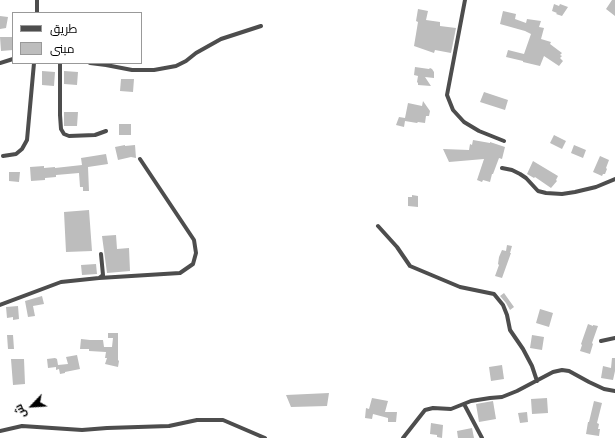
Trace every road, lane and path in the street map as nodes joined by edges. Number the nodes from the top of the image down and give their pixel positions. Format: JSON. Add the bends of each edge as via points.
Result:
{"nodes":[{"id":1,"x":37,"y":0,"type":"edge"},
{"id":2,"x":465,"y":0,"type":"edge"},
{"id":3,"x":37,"y":12,"type":"edge"},
{"id":4,"x":261,"y":26,"type":"dead end"},
{"id":5,"x":12,"y":58,"type":"edge"},
{"id":6,"x":0,"y":63,"type":"edge"},
{"id":7,"x":34,"y":64,"type":"edge"},
{"id":8,"x":60,"y":64,"type":"edge"},
{"id":9,"x":98,"y":64,"type":"edge"},
{"id":10,"x":106,"y":131,"type":"dead end"},
{"id":11,"x":504,"y":141,"type":"dead end"},
{"id":12,"x":3,"y":156,"type":"dead end"},
{"id":13,"x":140,"y":159,"type":"dead end"},
{"id":14,"x":502,"y":168,"type":"dead end"},
{"id":15,"x":615,"y":179,"type":"edge"},
{"id":16,"x":378,"y":226,"type":"dead end"},
{"id":17,"x":102,"y":254,"type":"dead end"},
{"id":18,"x":99,"y":278,"type":"junction"},
{"id":19,"x":0,"y":305,"type":"edge"},
{"id":20,"x":615,"y":338,"type":"edge"},
{"id":21,"x":601,"y":341,"type":"dead end"},
{"id":22,"x":537,"y":381,"type":"junction"},
{"id":23,"x":615,"y":391,"type":"edge"},
{"id":24,"x":464,"y":404,"type":"junction"},
{"id":25,"x":0,"y":431,"type":"edge"},
{"id":26,"x":265,"y":438,"type":"edge"},
{"id":27,"x":403,"y":438,"type":"edge"},
{"id":28,"x":482,"y":438,"type":"edge"}],
"edges":[{"from":1,"to":3,"type":"street"},
{"from":2,"to":11,"type":"street","via":[[447,95],[453,110],[464,122]]},
{"from":4,"to":9,"type":"street","via":[[221,39],[176,66],[132,70]]},
{"from":5,"to":6,"type":"street"},
{"from":7,"to":12,"type":"street","via":[[27,140],[16,154]]},
{"from":8,"to":10,"type":"street","via":[[60,115],[64,134],[96,135]]},
{"from":13,"to":18,"type":"street","via":[[194,240],[196,253],[193,264],[180,273]]},
{"from":14,"to":15,"type":"street","via":[[520,174],[538,191],[546,193],[575,192]]},
{"from":16,"to":22,"type":"street","via":[[398,247],[410,266],[460,287],[494,294],[508,315],[510,330],[532,366]]},
{"from":17,"to":18,"type":"street","via":[[103,275]]},
{"from":18,"to":19,"type":"street","via":[[62,282]]},
{"from":20,"to":21,"type":"street"},
{"from":22,"to":23,"type":"street","via":[[552,372],[562,370],[604,389]]},
{"from":22,"to":24,"type":"street","via":[[502,397]]},
{"from":24,"to":27,"type":"street","via":[[451,409],[425,410]]},
{"from":24,"to":28,"type":"street"},
{"from":25,"to":26,"type":"street","via":[[22,426],[82,430],[169,426],[197,420],[223,420]]}]}
